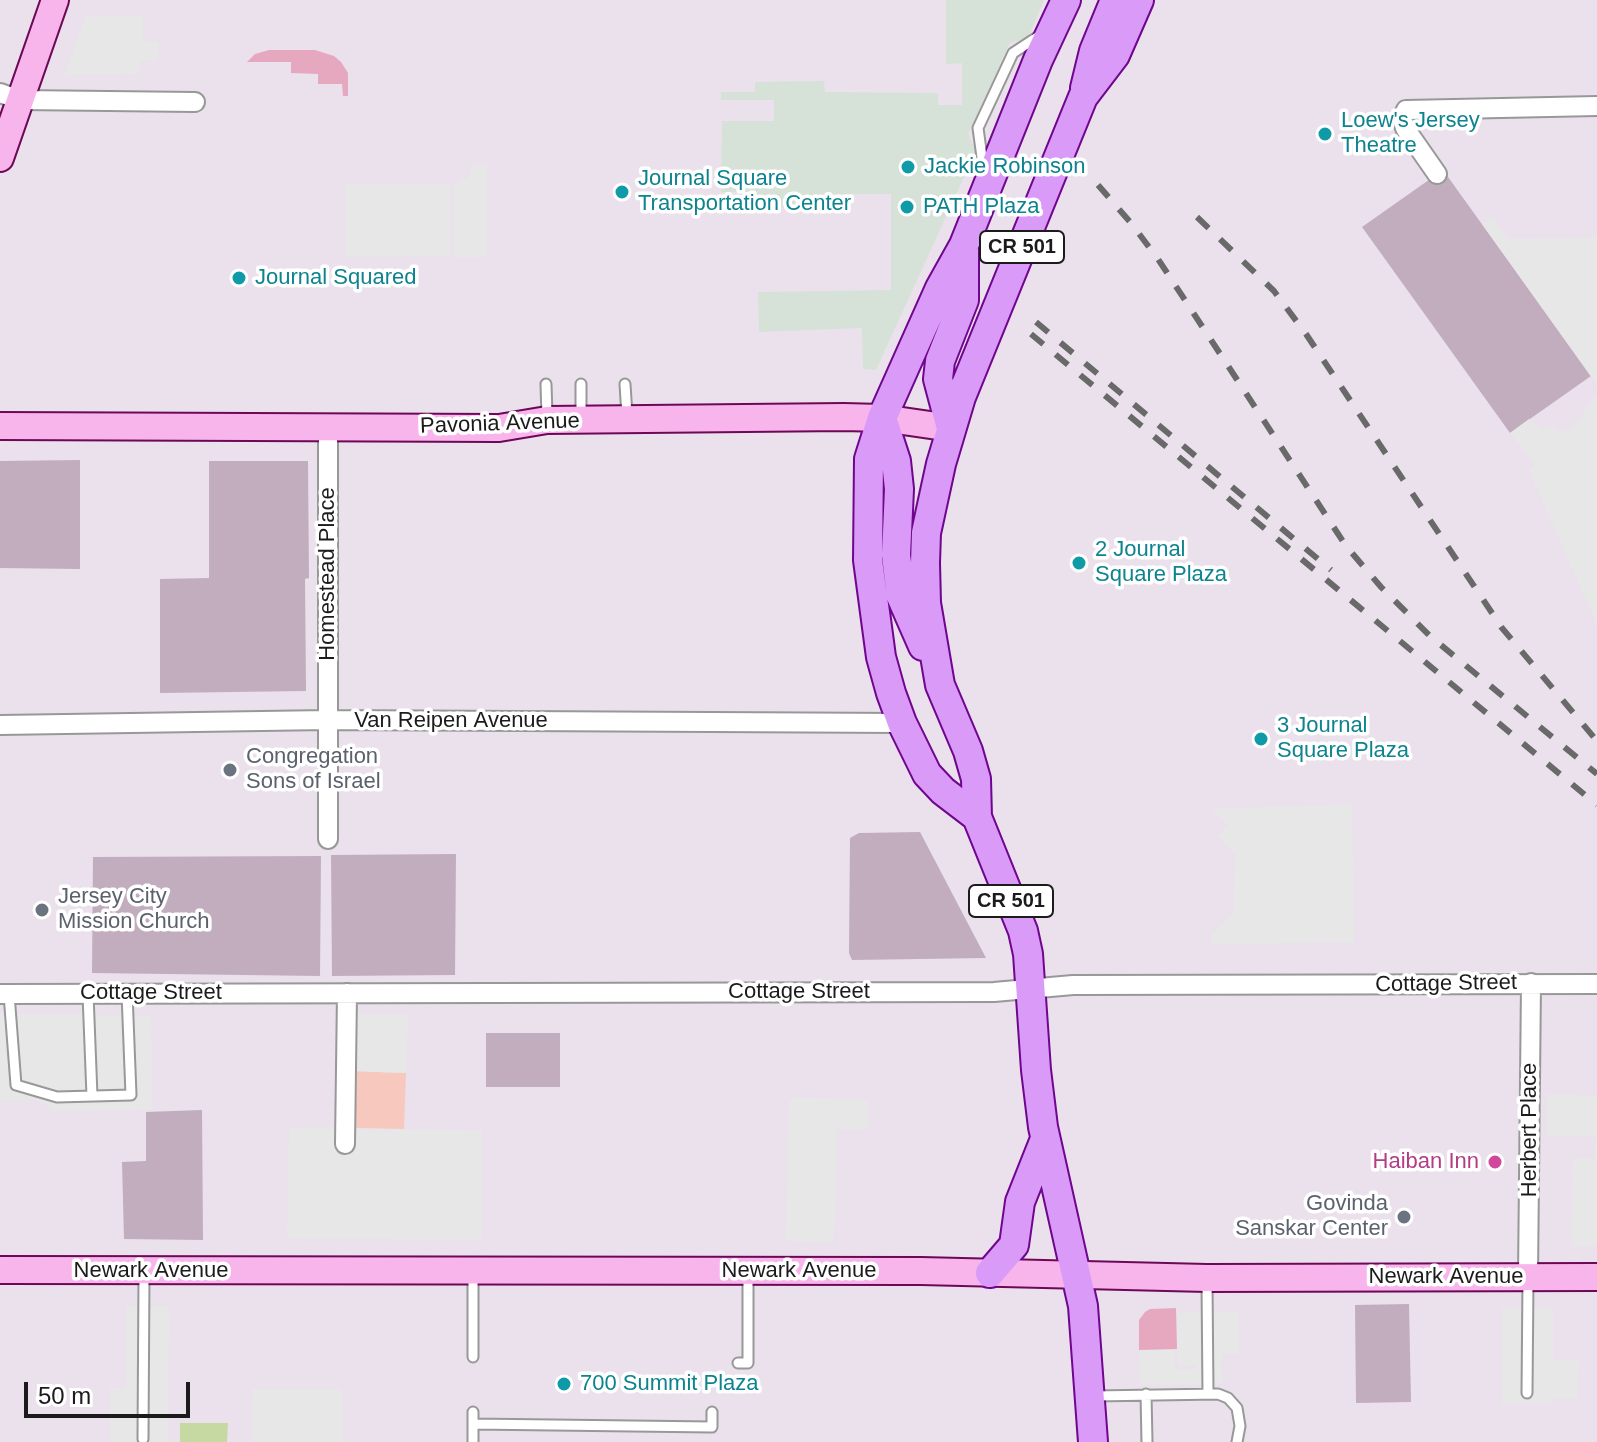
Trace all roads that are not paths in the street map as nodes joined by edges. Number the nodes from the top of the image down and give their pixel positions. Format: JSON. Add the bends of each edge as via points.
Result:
{"nodes":[{"id":1,"x":55,"y":0,"type":"edge"},
{"id":2,"x":1066,"y":0,"type":"edge"},
{"id":3,"x":1115,"y":0,"type":"edge"},
{"id":4,"x":1139,"y":0,"type":"edge"},
{"id":5,"x":10,"y":97,"type":"edge"},
{"id":6,"x":1083,"y":97,"type":"junction"},
{"id":7,"x":195,"y":102,"type":"dead end"},
{"id":8,"x":1597,"y":106,"type":"edge"},
{"id":9,"x":0,"y":158,"type":"edge"},
{"id":10,"x":1437,"y":174,"type":"dead end"},
{"id":11,"x":964,"y":245,"type":"junction"},
{"id":12,"x":546,"y":384,"type":"dead end"},
{"id":13,"x":581,"y":384,"type":"dead end"},
{"id":14,"x":625,"y":384,"type":"dead end"},
{"id":15,"x":882,"y":418,"type":"junction"},
{"id":16,"x":627,"y":419,"type":"junction"},
{"id":17,"x":547,"y":420,"type":"junction"},
{"id":18,"x":581,"y":420,"type":"junction"},
{"id":19,"x":0,"y":426,"type":"edge"},
{"id":20,"x":328,"y":427,"type":"junction"},
{"id":21,"x":951,"y":428,"type":"junction"},
{"id":22,"x":940,"y":685,"type":"junction"},
{"id":23,"x":327,"y":720,"type":"junction"},
{"id":24,"x":902,"y":723,"type":"junction"},
{"id":25,"x":0,"y":725,"type":"edge"},
{"id":26,"x":977,"y":817,"type":"junction"},
{"id":27,"x":328,"y":839,"type":"dead end"},
{"id":28,"x":1531,"y":983,"type":"junction"},
{"id":29,"x":1597,"y":984,"type":"edge"},
{"id":30,"x":1030,"y":988,"type":"junction"},
{"id":31,"x":127,"y":993,"type":"junction"},
{"id":32,"x":347,"y":993,"type":"junction"},
{"id":33,"x":4,"y":994,"type":"edge"},
{"id":34,"x":88,"y":994,"type":"junction"},
{"id":35,"x":92,"y":1096,"type":"junction"},
{"id":36,"x":1045,"y":1139,"type":"junction"},
{"id":37,"x":345,"y":1144,"type":"dead end"},
{"id":38,"x":0,"y":1270,"type":"edge"},
{"id":39,"x":144,"y":1271,"type":"junction"},
{"id":40,"x":473,"y":1271,"type":"junction"},
{"id":41,"x":748,"y":1271,"type":"junction"},
{"id":42,"x":990,"y":1273,"type":"junction"},
{"id":43,"x":1077,"y":1275,"type":"junction"},
{"id":44,"x":1528,"y":1276,"type":"junction"},
{"id":45,"x":1597,"y":1277,"type":"edge"},
{"id":46,"x":1207,"y":1278,"type":"junction"},
{"id":47,"x":473,"y":1357,"type":"dead end"},
{"id":48,"x":738,"y":1363,"type":"dead end"},
{"id":49,"x":1527,"y":1393,"type":"dead end"},
{"id":50,"x":1146,"y":1394,"type":"junction"},
{"id":51,"x":1208,"y":1394,"type":"junction"},
{"id":52,"x":1090,"y":1396,"type":"junction"},
{"id":53,"x":473,"y":1412,"type":"dead end"},
{"id":54,"x":712,"y":1412,"type":"dead end"},
{"id":55,"x":473,"y":1424,"type":"junction"},
{"id":56,"x":143,"y":1439,"type":"dead end"},
{"id":57,"x":473,"y":1442,"type":"edge"},
{"id":58,"x":1093,"y":1442,"type":"edge"},
{"id":59,"x":1147,"y":1442,"type":"edge"},
{"id":60,"x":1237,"y":1442,"type":"edge"}],
"edges":[{"from":1,"to":5,"type":"main road"},
{"from":2,"to":11,"type":"main road","number":"CR 501"},
{"from":3,"to":6,"type":"main road"},
{"from":4,"to":6,"type":"main road","number":"CR 501","via":[[1115,55]]},
{"from":5,"to":7,"type":"street"},
{"from":5,"to":9,"type":"main road"},
{"from":6,"to":21,"type":"main road","number":"CR 501"},
{"from":8,"to":10,"type":"street","via":[[1406,110],[1405,128]]},
{"from":11,"to":15,"type":"main road","number":"CR 501"},
{"from":11,"to":21,"type":"main road","via":[[964,300],[938,379]]},
{"from":12,"to":17,"type":"lane"},
{"from":13,"to":18,"type":"lane"},
{"from":14,"to":16,"type":"lane"},
{"from":15,"to":16,"type":"main road","name":"Pavonia Avenue"},
{"from":15,"to":21,"type":"main road","name":"Pavonia Avenue"},
{"from":15,"to":22,"type":"main road","via":[[899,489],[896,555],[901,596]]},
{"from":15,"to":24,"type":"main road","number":"CR 501","via":[[869,459],[868,560],[881,657]]},
{"from":16,"to":18,"type":"main road","name":"Pavonia Avenue"},
{"from":17,"to":18,"type":"main road","name":"Pavonia Avenue"},
{"from":17,"to":20,"type":"main road","name":"Pavonia Avenue","via":[[499,428]]},
{"from":19,"to":20,"type":"main road","name":"Pavonia Avenue"},
{"from":20,"to":23,"type":"street","name":"Homestead Place"},
{"from":21,"to":22,"type":"main road","number":"CR 501","via":[[926,533],[926,603]]},
{"from":22,"to":26,"type":"main road","number":"CR 501","via":[[976,779]]},
{"from":23,"to":24,"type":"street","name":"Van Reipen Avenue"},
{"from":23,"to":25,"type":"street","name":"Van Reipen Avenue"},
{"from":23,"to":27,"type":"street","name":"Homestead Place"},
{"from":24,"to":26,"type":"main road","number":"CR 501","via":[[927,774]]},
{"from":26,"to":30,"type":"main road","number":"CR 501","via":[[1023,931]]},
{"from":28,"to":29,"type":"street","name":"Cottage Street"},
{"from":28,"to":30,"type":"street","name":"Cottage Street"},
{"from":28,"to":44,"type":"street","name":"Herbert Place"},
{"from":30,"to":32,"type":"street","name":"Cottage Street"},
{"from":30,"to":36,"type":"main road","number":"CR 501"},
{"from":31,"to":32,"type":"street","name":"Cottage Street"},
{"from":31,"to":34,"type":"street","name":"Cottage Street"},
{"from":31,"to":35,"type":"lane","via":[[131,1095]]},
{"from":32,"to":37,"type":"street"},
{"from":33,"to":34,"type":"street","name":"Cottage Street"},
{"from":33,"to":35,"type":"lane","via":[[16,1085],[57,1097]]},
{"from":34,"to":35,"type":"lane"},
{"from":36,"to":42,"type":"main road","via":[[1020,1202],[1014,1245]]},
{"from":36,"to":43,"type":"main road","number":"CR 501"},
{"from":38,"to":39,"type":"main road","name":"Newark Avenue"},
{"from":39,"to":40,"type":"main road","name":"Newark Avenue"},
{"from":39,"to":56,"type":"lane"},
{"from":40,"to":41,"type":"main road","name":"Newark Avenue"},
{"from":40,"to":47,"type":"lane"},
{"from":41,"to":42,"type":"main road","name":"Newark Avenue"},
{"from":41,"to":48,"type":"lane","via":[[748,1363]]},
{"from":42,"to":43,"type":"main road","name":"Newark Avenue"},
{"from":43,"to":46,"type":"main road","name":"Newark Avenue"},
{"from":43,"to":52,"type":"main road","number":"CR 501"},
{"from":44,"to":45,"type":"main road","name":"Newark Avenue"},
{"from":44,"to":46,"type":"main road","name":"Newark Avenue"},
{"from":44,"to":49,"type":"lane"},
{"from":46,"to":51,"type":"lane"},
{"from":50,"to":51,"type":"lane"},
{"from":50,"to":52,"type":"lane"},
{"from":50,"to":59,"type":"lane"},
{"from":51,"to":60,"type":"lane","via":[[1228,1398],[1237,1408]]},
{"from":52,"to":58,"type":"main road","number":"CR 501"},
{"from":53,"to":55,"type":"lane"},
{"from":54,"to":55,"type":"lane","via":[[712,1427]]},
{"from":55,"to":57,"type":"lane"}]}
